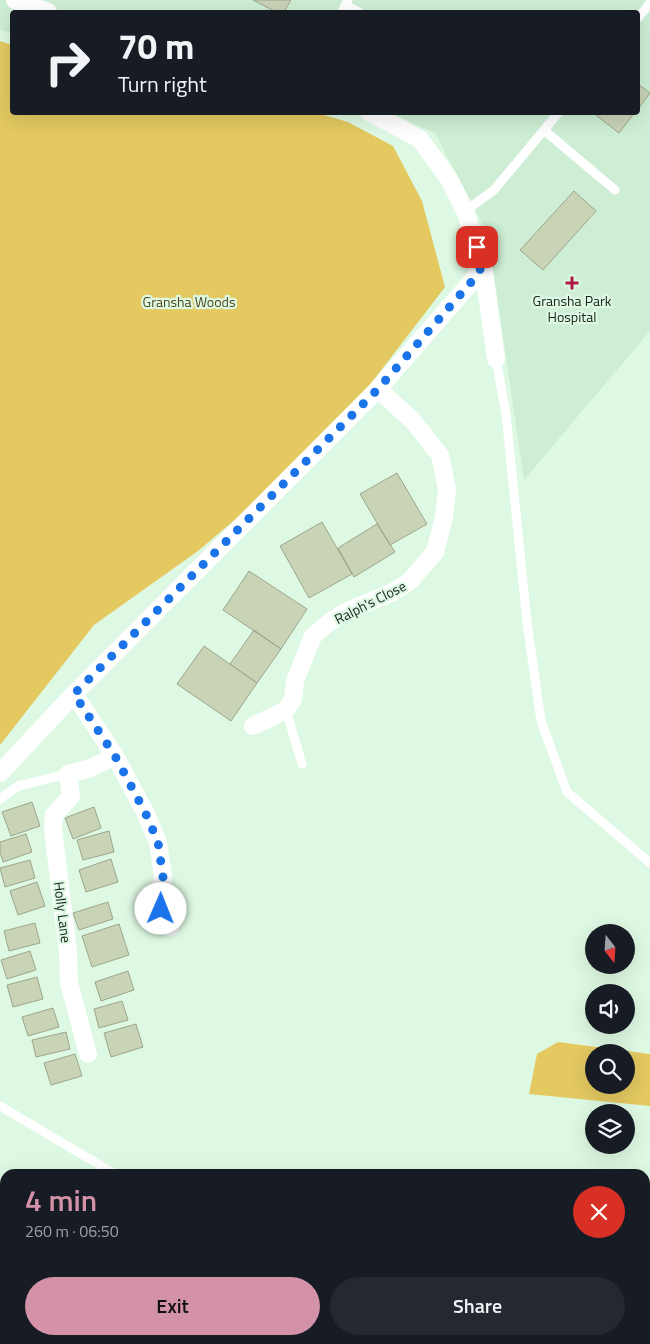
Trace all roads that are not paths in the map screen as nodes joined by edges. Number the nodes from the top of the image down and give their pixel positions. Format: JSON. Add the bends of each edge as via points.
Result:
{"nodes":[{"id":1,"x":15,"y":0,"type":"edge"},
{"id":2,"x":650,"y":3,"type":"edge"},
{"id":3,"x":46,"y":8,"type":"edge"},
{"id":4,"x":640,"y":16,"type":"edge"},
{"id":5,"x":375,"y":115,"type":"edge"},
{"id":6,"x":556,"y":115,"type":"edge"},
{"id":7,"x":544,"y":130,"type":"junction"},
{"id":8,"x":616,"y":190,"type":"dead end"},
{"id":9,"x":465,"y":211,"type":"junction"},
{"id":10,"x":483,"y":265,"type":"junction"},
{"id":11,"x":496,"y":359,"type":"joint"},
{"id":12,"x":378,"y":389,"type":"junction"},
{"id":13,"x":74,"y":694,"type":"junction"},
{"id":14,"x":286,"y":710,"type":"junction"},
{"id":15,"x":253,"y":726,"type":"dead end"},
{"id":16,"x":115,"y":756,"type":"junction"},
{"id":17,"x":302,"y":764,"type":"dead end"},
{"id":18,"x":0,"y":773,"type":"edge"},
{"id":19,"x":68,"y":774,"type":"junction"},
{"id":20,"x":0,"y":799,"type":"edge"},
{"id":21,"x":650,"y":863,"type":"edge"},
{"id":22,"x":170,"y":927,"type":"dead end"},
{"id":23,"x":88,"y":1054,"type":"dead end"},
{"id":24,"x":0,"y":1106,"type":"edge"},
{"id":25,"x":107,"y":1169,"type":"edge"}],
"edges":[{"from":1,"to":3,"type":"street"},
{"from":2,"to":4,"type":"lane"},
{"from":5,"to":9,"type":"street","via":[[420,139],[449,179]]},
{"from":6,"to":7,"type":"lane"},
{"from":7,"to":8,"type":"lane"},
{"from":7,"to":9,"type":"lane","via":[[494,190]]},
{"from":9,"to":10,"type":"street"},
{"from":10,"to":11,"type":"street"},
{"from":10,"to":12,"type":"street"},
{"from":11,"to":21,"type":"lane","via":[[506,414],[541,721],[567,792]]},
{"from":12,"to":13,"type":"street"},
{"from":12,"to":14,"type":"street","name":"Ralph's Close","via":[[412,420],[440,455],[447,489],[436,552],[410,581],[343,614],[313,636]]},
{"from":13,"to":16,"type":"street"},
{"from":13,"to":18,"type":"street"},
{"from":14,"to":15,"type":"street"},
{"from":14,"to":17,"type":"lane"},
{"from":16,"to":19,"type":"street","via":[[91,768]]},
{"from":16,"to":22,"type":"street","via":[[158,842],[163,877],[161,909]]},
{"from":19,"to":20,"type":"lane","via":[[18,786]]},
{"from":19,"to":23,"type":"street","name":"Holly Lane","via":[[71,796],[54,814],[53,830],[69,983]]},
{"from":24,"to":25,"type":"lane"}]}
